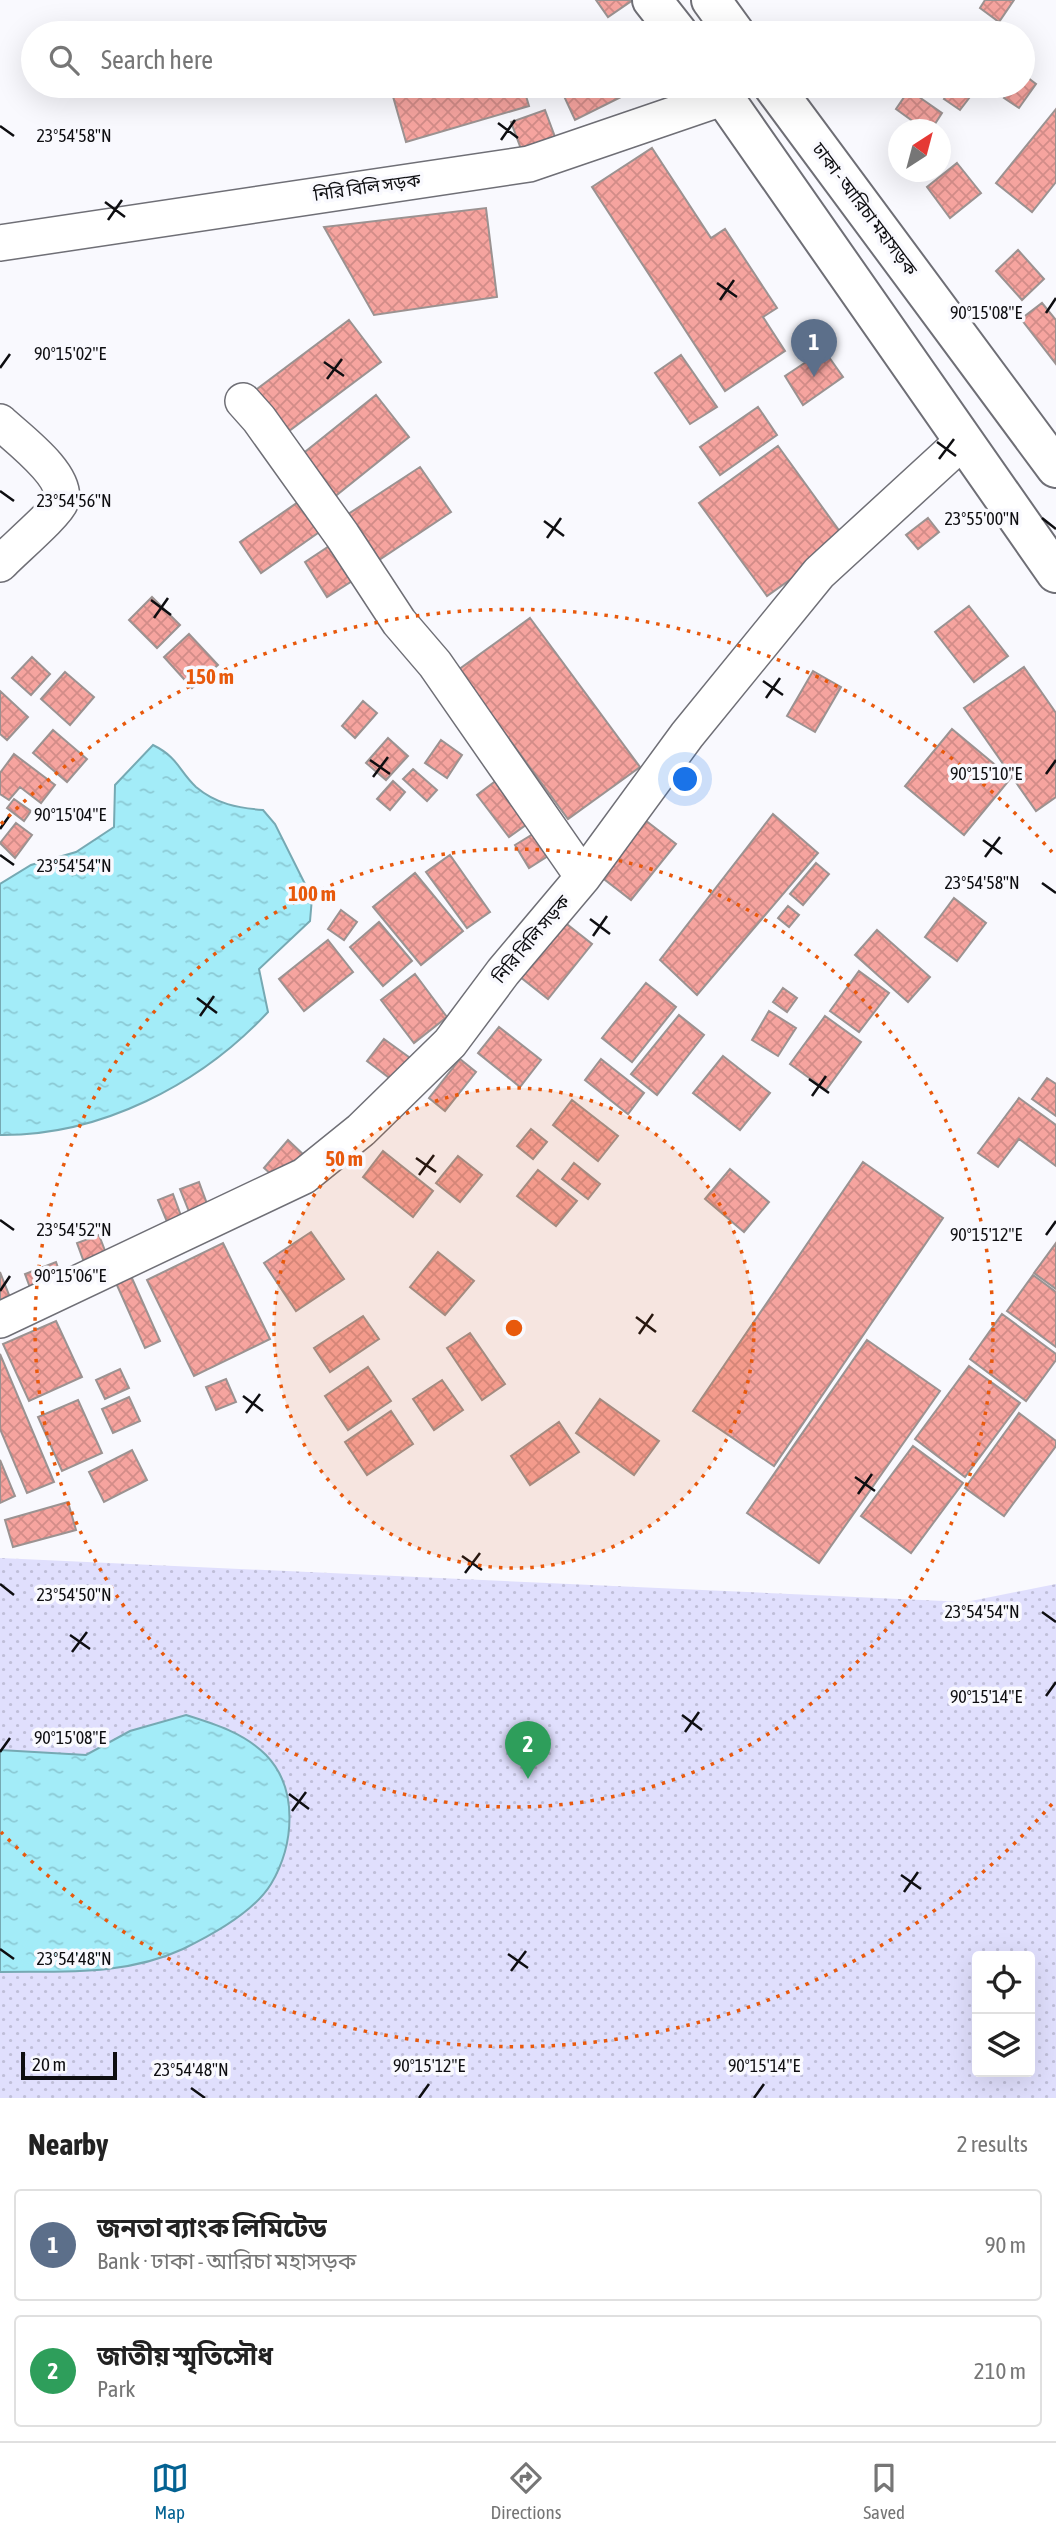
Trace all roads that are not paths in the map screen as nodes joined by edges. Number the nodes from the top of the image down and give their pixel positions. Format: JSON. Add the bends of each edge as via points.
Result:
{"nodes":[{"id":1,"x":652,"y":0,"type":"edge"},
{"id":2,"x":710,"y":0,"type":"edge"},
{"id":3,"x":669,"y":21,"type":"edge"},
{"id":4,"x":726,"y":21,"type":"edge"},
{"id":5,"x":705,"y":98,"type":"edge"},
{"id":6,"x":725,"y":98,"type":"edge"},
{"id":7,"x":783,"y":98,"type":"edge"},
{"id":8,"x":0,"y":243,"type":"edge"},
{"id":9,"x":243,"y":401,"type":"dead end"},
{"id":10,"x":0,"y":422,"type":"edge"},
{"id":11,"x":964,"y":440,"type":"junction"},
{"id":12,"x":1056,"y":468,"type":"edge"},
{"id":13,"x":0,"y":564,"type":"edge"},
{"id":14,"x":1056,"y":573,"type":"edge"},
{"id":15,"x":583,"y":877,"type":"junction"},
{"id":16,"x":0,"y":1321,"type":"edge"}],
"edges":[{"from":1,"to":3,"type":"highway"},
{"from":2,"to":4,"type":"highway"},
{"from":5,"to":8,"type":"street","name":"নিরি বিলি সড়ক","via":[[530,164]]},
{"from":6,"to":11,"type":"highway"},
{"from":7,"to":12,"type":"highway","name":"ঢাকা - আরিচা মহাসড়ক"},
{"from":9,"to":15,"type":"street"},
{"from":10,"to":13,"type":"street","via":[[63,487],[61,503]]},
{"from":11,"to":14,"type":"highway"},
{"from":11,"to":15,"type":"street","name":"নিরি বিলি সড়ক","via":[[819,573],[687,735]]},
{"from":15,"to":16,"type":"street","name":"নিরি বিলি সড়ক","via":[[450,1043],[361,1130],[304,1176]]}]}
